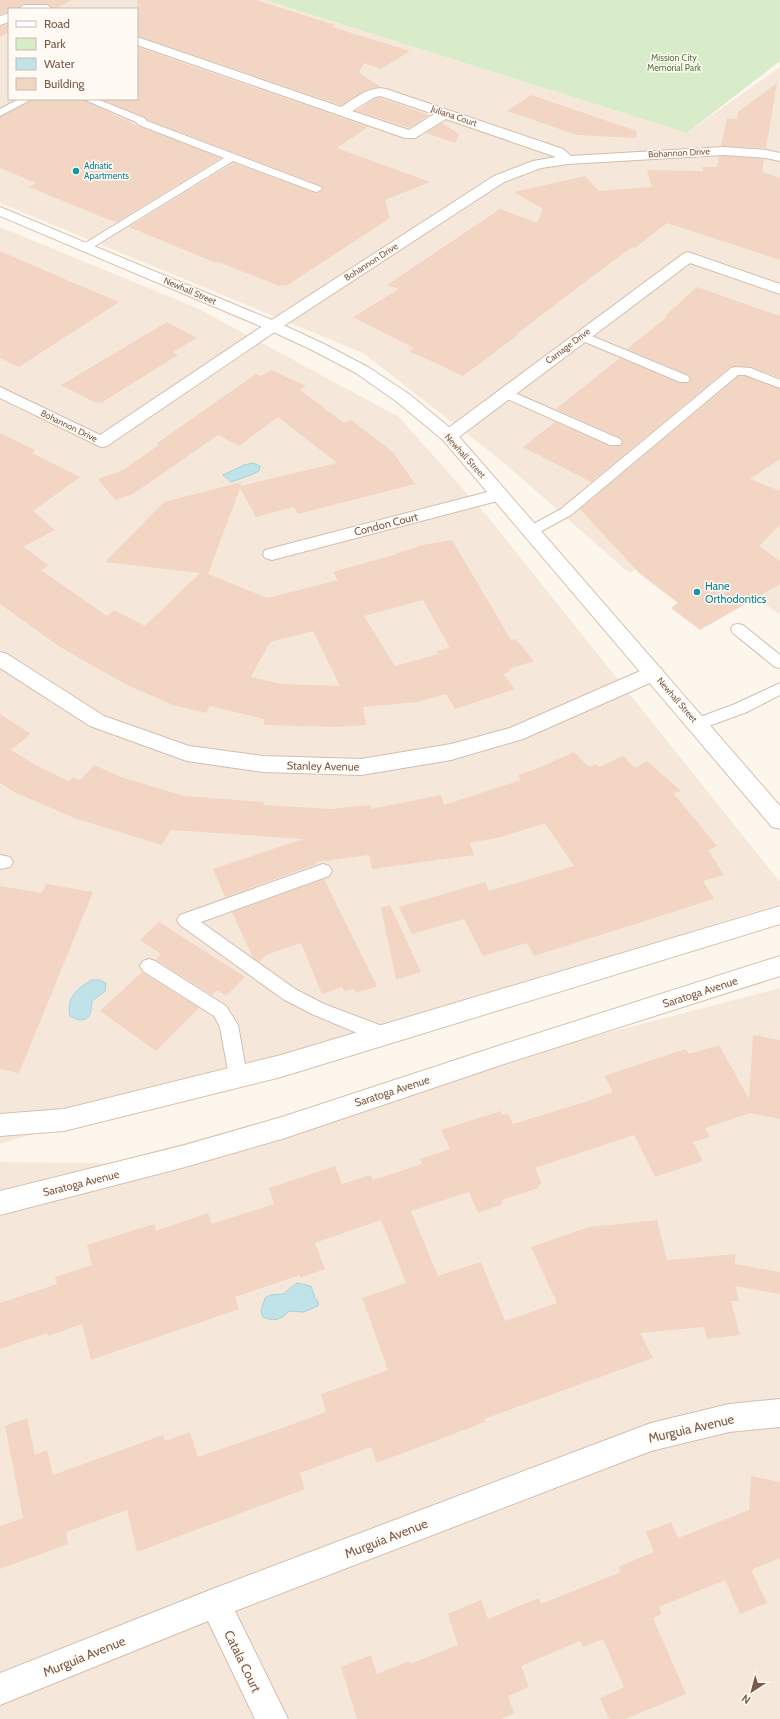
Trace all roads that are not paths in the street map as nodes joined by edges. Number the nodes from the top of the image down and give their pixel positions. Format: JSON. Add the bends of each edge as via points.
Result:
{"nodes":[{"id":1,"x":138,"y":41,"type":"edge"},
{"id":2,"x":25,"y":100,"type":"edge"},
{"id":3,"x":90,"y":100,"type":"edge"},
{"id":4,"x":342,"y":112,"type":"junction"},
{"id":5,"x":0,"y":113,"type":"edge"},
{"id":6,"x":446,"y":113,"type":"junction"},
{"id":7,"x":232,"y":157,"type":"junction"},
{"id":8,"x":780,"y":157,"type":"edge"},
{"id":9,"x":568,"y":160,"type":"junction"},
{"id":10,"x":317,"y":189,"type":"dead end"},
{"id":11,"x":0,"y":211,"type":"edge"},
{"id":12,"x":86,"y":247,"type":"junction"},
{"id":13,"x":780,"y":289,"type":"edge"},
{"id":14,"x":272,"y":326,"type":"junction"},
{"id":15,"x":582,"y":336,"type":"junction"},
{"id":16,"x":684,"y":379,"type":"dead end"},
{"id":17,"x":780,"y":384,"type":"edge"},
{"id":18,"x":0,"y":392,"type":"edge"},
{"id":19,"x":506,"y":393,"type":"junction"},
{"id":20,"x":449,"y":436,"type":"junction"},
{"id":21,"x":615,"y":442,"type":"dead end"},
{"id":22,"x":500,"y":495,"type":"junction"},
{"id":23,"x":531,"y":531,"type":"junction"},
{"id":24,"x":272,"y":554,"type":"dead end"},
{"id":25,"x":738,"y":629,"type":"dead end"},
{"id":26,"x":0,"y":660,"type":"edge"},
{"id":27,"x":780,"y":663,"type":"edge"},
{"id":28,"x":654,"y":673,"type":"junction"},
{"id":29,"x":780,"y":688,"type":"edge"},
{"id":30,"x":698,"y":724,"type":"junction"},
{"id":31,"x":780,"y":821,"type":"edge"},
{"id":32,"x":322,"y":871,"type":"dead end"},
{"id":33,"x":780,"y":915,"type":"edge"},
{"id":34,"x":149,"y":966,"type":"dead end"},
{"id":35,"x":780,"y":966,"type":"edge"},
{"id":36,"x":383,"y":1035,"type":"junction"},
{"id":37,"x":238,"y":1076,"type":"junction"},
{"id":38,"x":0,"y":1125,"type":"edge"},
{"id":39,"x":0,"y":1203,"type":"edge"},
{"id":40,"x":780,"y":1413,"type":"edge"},
{"id":41,"x":215,"y":1603,"type":"junction"},
{"id":42,"x":0,"y":1689,"type":"edge"},
{"id":43,"x":272,"y":1719,"type":"edge"}],
"edges":[{"from":1,"to":4,"type":"street"},
{"from":2,"to":5,"type":"lane"},
{"from":3,"to":7,"type":"lane"},
{"from":4,"to":6,"type":"street","name":"Juliana Court","via":[[371,94],[381,92]]},
{"from":4,"to":6,"type":"street","via":[[410,135]]},
{"from":6,"to":9,"type":"street","name":"Juliana Court","via":[[558,152]]},
{"from":7,"to":10,"type":"lane"},
{"from":7,"to":12,"type":"lane"},
{"from":8,"to":9,"type":"street","name":"Bohannon Drive","via":[[723,151]]},
{"from":9,"to":14,"type":"street","name":"Bohannon Drive","via":[[538,164],[500,179]]},
{"from":11,"to":12,"type":"street","name":"Newhall Street"},
{"from":12,"to":14,"type":"street","name":"Newhall Street"},
{"from":13,"to":15,"type":"street","name":"Carriage Drive","via":[[688,257]]},
{"from":14,"to":18,"type":"street","name":"Bohannon Drive","via":[[100,442]]},
{"from":14,"to":20,"type":"street","name":"Newhall Street","via":[[362,370],[403,398]]},
{"from":15,"to":16,"type":"lane"},
{"from":15,"to":19,"type":"street","name":"Carriage Drive"},
{"from":17,"to":23,"type":"lane","via":[[746,371],[736,371],[566,512]]},
{"from":19,"to":20,"type":"street","name":"Carriage Drive"},
{"from":19,"to":21,"type":"lane"},
{"from":20,"to":22,"type":"street","name":"Newhall Street"},
{"from":22,"to":23,"type":"street","name":"Newhall Street"},
{"from":22,"to":24,"type":"street","name":"Condon Court"},
{"from":23,"to":28,"type":"street","name":"Newhall Street"},
{"from":25,"to":27,"type":"lane"},
{"from":26,"to":28,"type":"street","name":"Stanley Avenue","via":[[97,721],[187,753],[263,764],[361,767],[451,752],[516,734]]},
{"from":28,"to":30,"type":"street","name":"Newhall Street"},
{"from":29,"to":30,"type":"lane","via":[[741,708]]},
{"from":30,"to":31,"type":"street","name":"Newhall Street"},
{"from":32,"to":36,"type":"lane","via":[[186,920],[289,994],[318,1009]]},
{"from":33,"to":36,"type":"street"},
{"from":34,"to":37,"type":"lane","via":[[220,1011],[229,1024]]},
{"from":35,"to":39,"type":"street","name":"Saratoga Avenue","via":[[284,1127],[185,1156]]},
{"from":36,"to":37,"type":"street","via":[[281,1066]]},
{"from":37,"to":38,"type":"street","via":[[64,1120]]},
{"from":40,"to":41,"type":"street","name":"Murguia Avenue","via":[[729,1418],[651,1437]]},
{"from":41,"to":42,"type":"street","name":"Murguia Avenue"},
{"from":41,"to":43,"type":"street","name":"Catala Court"}]}
